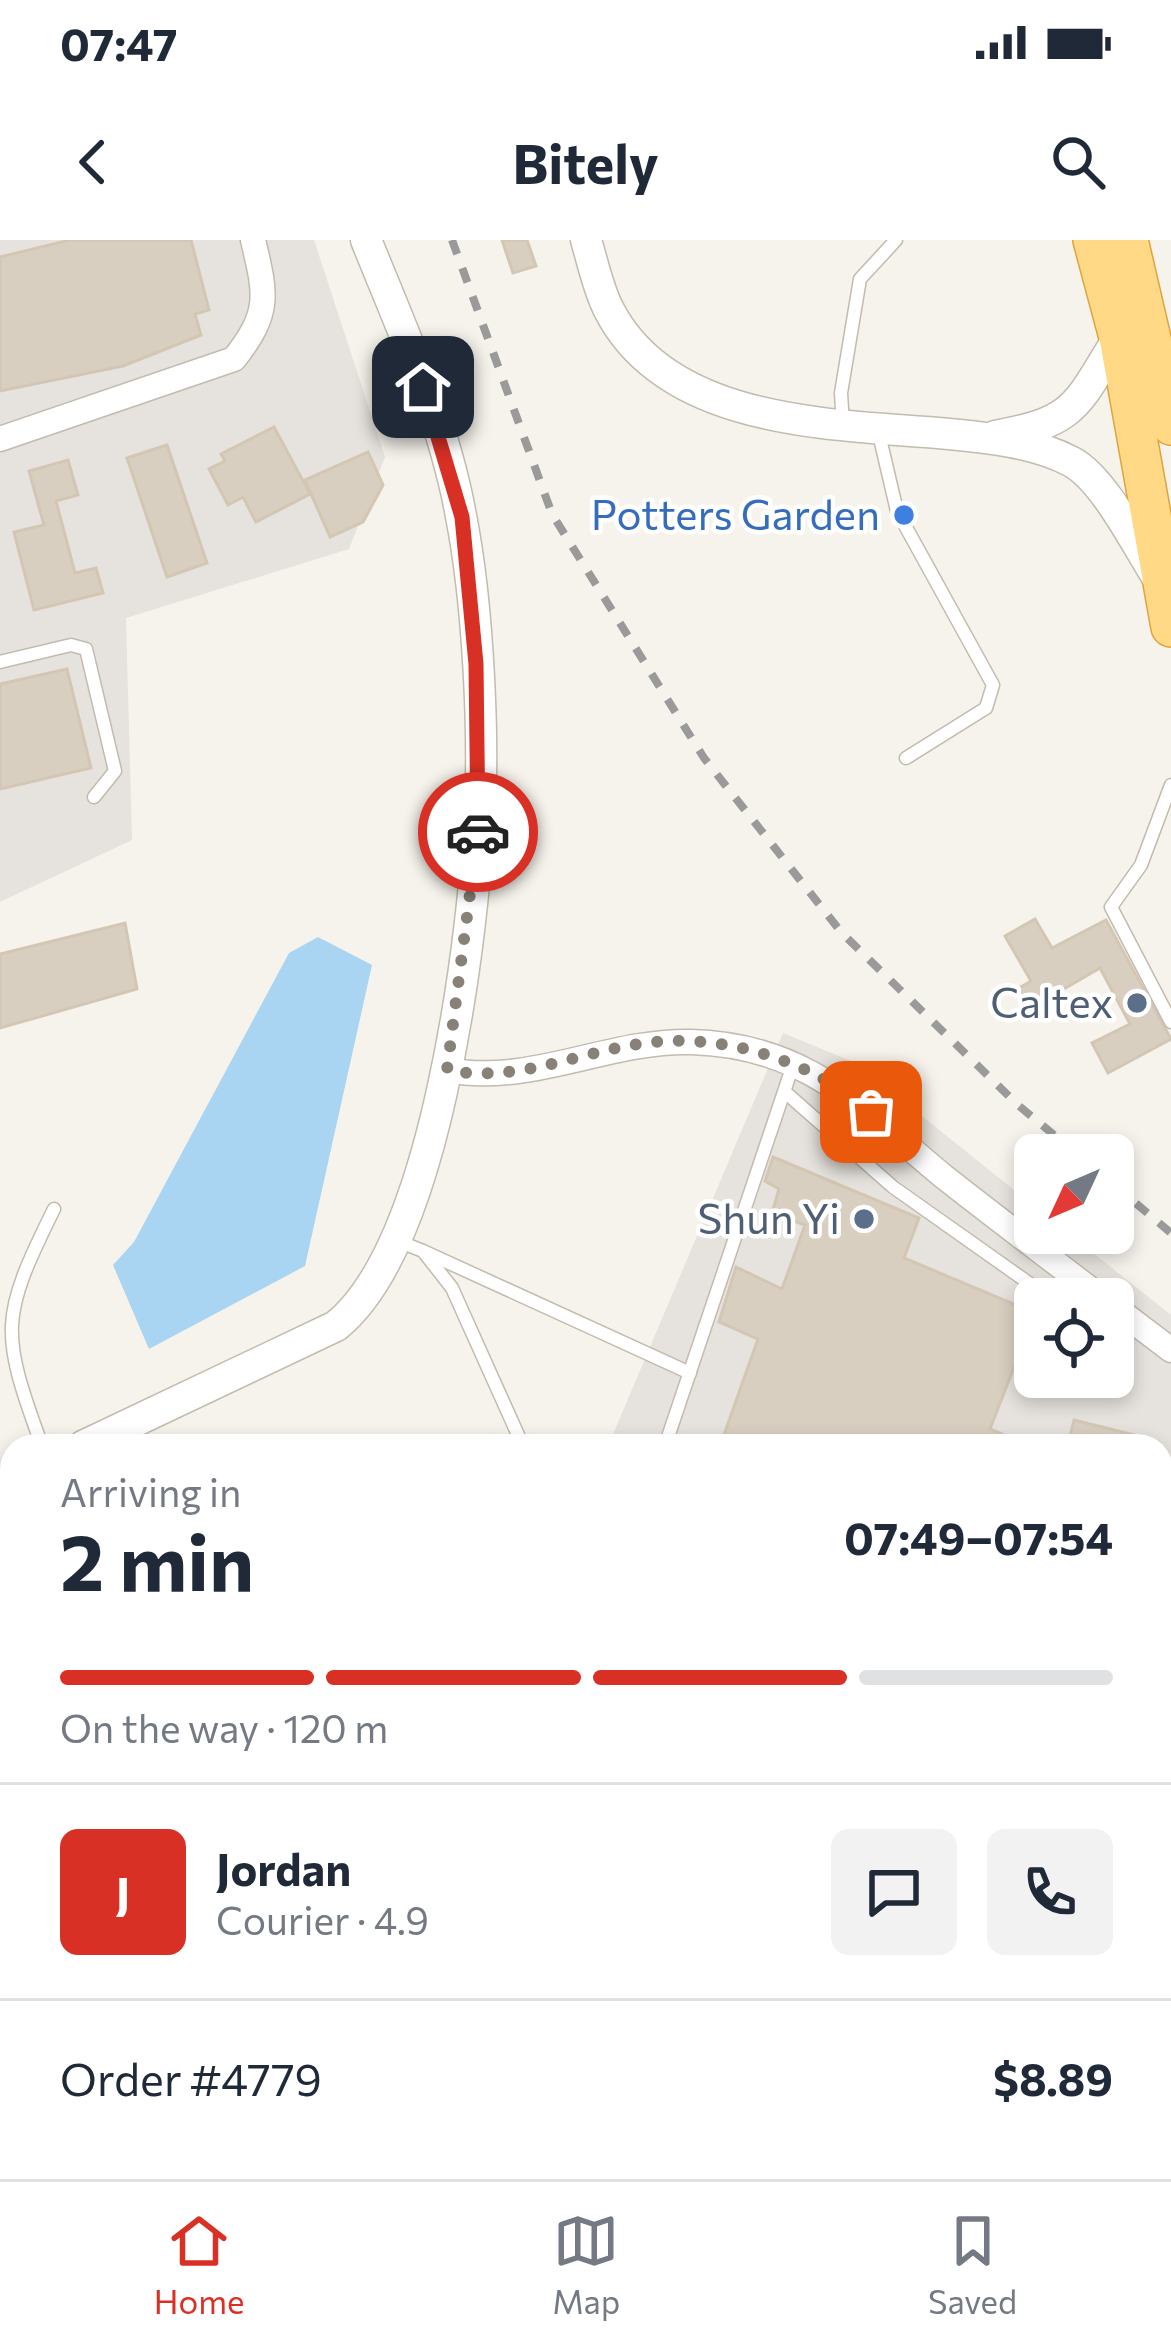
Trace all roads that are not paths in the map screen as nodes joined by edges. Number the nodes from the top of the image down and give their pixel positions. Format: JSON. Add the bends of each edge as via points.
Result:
{"nodes":[{"id":1,"x":253,"y":240,"type":"edge"},
{"id":2,"x":366,"y":240,"type":"edge"},
{"id":3,"x":586,"y":240,"type":"edge"},
{"id":4,"x":896,"y":240,"type":"edge"},
{"id":5,"x":1093,"y":240,"type":"edge"},
{"id":6,"x":1128,"y":240,"type":"edge"},
{"id":7,"x":1119,"y":337,"type":"junction"},
{"id":8,"x":1171,"y":425,"type":"edge"},
{"id":9,"x":844,"y":426,"type":"junction"},
{"id":10,"x":877,"y":428,"type":"junction"},
{"id":11,"x":989,"y":438,"type":"junction"},
{"id":12,"x":0,"y":439,"type":"edge"},
{"id":13,"x":1159,"y":580,"type":"junction"},
{"id":14,"x":1171,"y":627,"type":"edge"},
{"id":15,"x":0,"y":662,"type":"edge"},
{"id":16,"x":906,"y":758,"type":"dead end"},
{"id":17,"x":1171,"y":785,"type":"edge"},
{"id":18,"x":94,"y":797,"type":"dead end"},
{"id":19,"x":1171,"y":1022,"type":"edge"},
{"id":20,"x":794,"y":1064,"type":"junction"},
{"id":21,"x":447,"y":1070,"type":"junction"},
{"id":22,"x":785,"y":1092,"type":"junction"},
{"id":23,"x":54,"y":1209,"type":"dead end"},
{"id":24,"x":410,"y":1246,"type":"junction"},
{"id":25,"x":1022,"y":1278,"type":"edge"},
{"id":26,"x":1076,"y":1278,"type":"edge"},
{"id":27,"x":1134,"y":1322,"type":"edge"},
{"id":28,"x":1171,"y":1350,"type":"edge"},
{"id":29,"x":689,"y":1373,"type":"junction"},
{"id":30,"x":38,"y":1434,"type":"edge"},
{"id":31,"x":107,"y":1434,"type":"edge"},
{"id":32,"x":518,"y":1434,"type":"edge"},
{"id":33,"x":669,"y":1434,"type":"edge"}],
"edges":[{"from":1,"to":12,"type":"street","via":[[267,296],[234,359]]},
{"from":2,"to":21,"type":"street","via":[[462,517],[479,824]]},
{"from":3,"to":9,"type":"street","via":[[607,308],[651,364],[719,400]]},
{"from":4,"to":9,"type":"lane","via":[[860,279],[841,393]]},
{"from":5,"to":7,"type":"highway"},
{"from":6,"to":8,"type":"highway"},
{"from":7,"to":11,"type":"street","via":[[1069,414],[1048,427]]},
{"from":7,"to":13,"type":"highway"},
{"from":9,"to":10,"type":"street"},
{"from":10,"to":11,"type":"street"},
{"from":10,"to":16,"type":"lane","via":[[897,511],[993,685],[986,708]]},
{"from":11,"to":13,"type":"street","via":[[1073,463]]},
{"from":13,"to":14,"type":"highway"},
{"from":15,"to":18,"type":"lane","via":[[71,645],[86,649],[115,770]]},
{"from":17,"to":19,"type":"lane","via":[[1141,865],[1111,908]]},
{"from":20,"to":21,"type":"street","via":[[693,1042],[639,1044],[496,1077]]},
{"from":20,"to":22,"type":"lane"},
{"from":20,"to":26,"type":"street","via":[[848,1092]]},
{"from":21,"to":24,"type":"street"},
{"from":22,"to":25,"type":"lane","via":[[893,1187]]},
{"from":22,"to":29,"type":"lane"},
{"from":23,"to":30,"type":"lane","via":[[9,1292],[6,1330]]},
{"from":24,"to":29,"type":"lane"},
{"from":24,"to":31,"type":"street","via":[[336,1326]]},
{"from":24,"to":32,"type":"lane","via":[[452,1288]]},
{"from":27,"to":28,"type":"street"},
{"from":29,"to":33,"type":"lane"}]}
